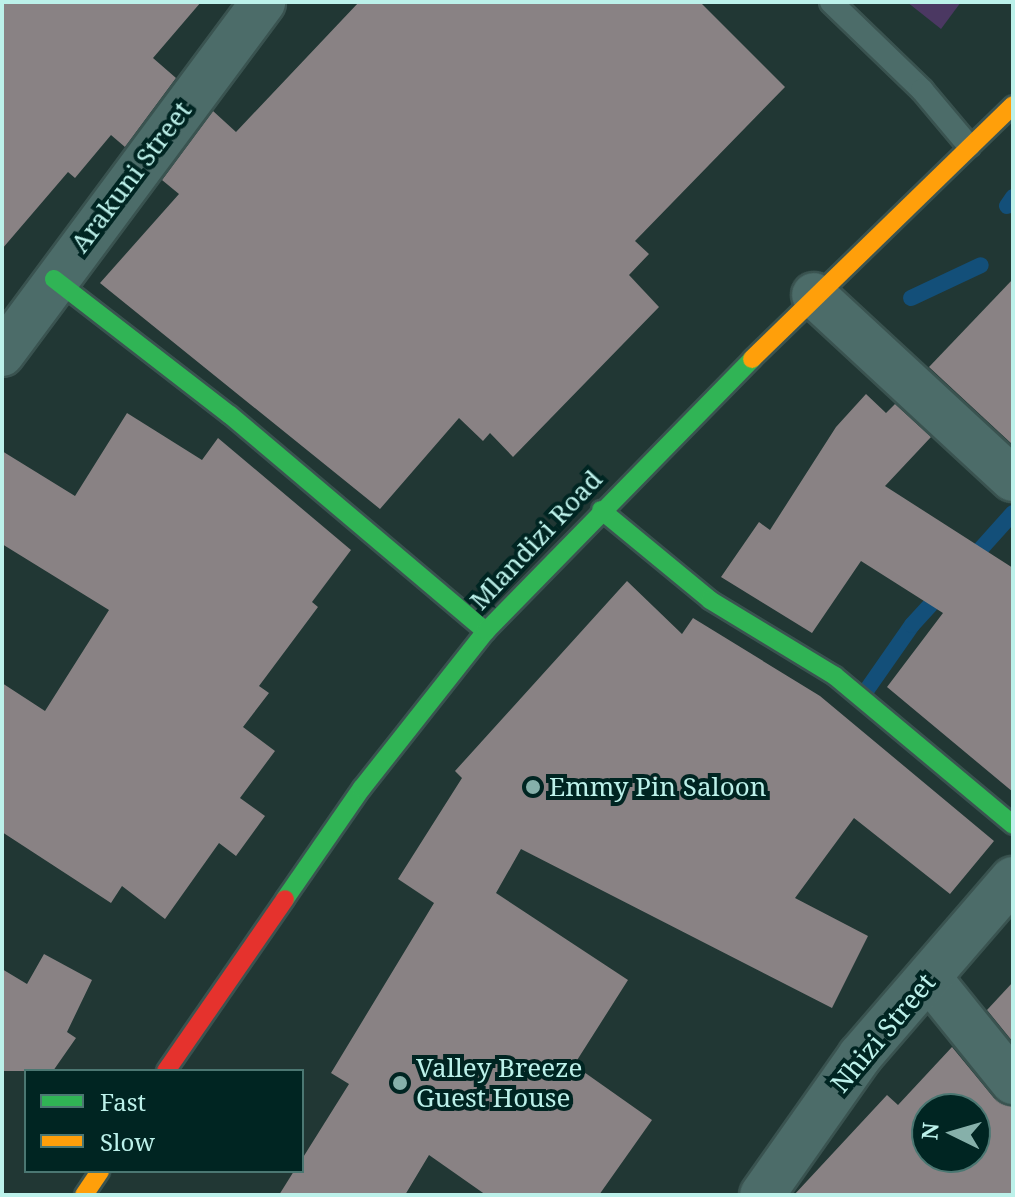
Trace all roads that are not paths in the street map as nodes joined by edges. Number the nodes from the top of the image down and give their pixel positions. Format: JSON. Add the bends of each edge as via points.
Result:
{"nodes":[{"id":1,"x":263,"y":2,"type":"edge"},
{"id":2,"x":831,"y":2,"type":"edge"},
{"id":3,"x":1013,"y":105,"type":"edge"},
{"id":4,"x":969,"y":146,"type":"junction"},
{"id":5,"x":54,"y":279,"type":"junction"},
{"id":6,"x":814,"y":295,"type":"junction"},
{"id":7,"x":2,"y":354,"type":"edge"},
{"id":8,"x":1013,"y":479,"type":"edge"},
{"id":9,"x":601,"y":510,"type":"junction"},
{"id":10,"x":486,"y":631,"type":"junction"},
{"id":11,"x":1013,"y":825,"type":"edge"},
{"id":12,"x":1013,"y":879,"type":"edge"},
{"id":13,"x":929,"y":978,"type":"junction"},
{"id":14,"x":167,"y":1069,"type":"edge"},
{"id":15,"x":1013,"y":1082,"type":"edge"},
{"id":16,"x":99,"y":1173,"type":"edge"},
{"id":17,"x":84,"y":1195,"type":"edge"},
{"id":18,"x":762,"y":1195,"type":"edge"}],
"edges":[{"from":1,"to":5,"type":"street","name":"Arakuni Street"},
{"from":2,"to":4,"type":"lane","via":[[922,90]]},
{"from":3,"to":4,"type":"street","name":"Mlandizi Road"},
{"from":4,"to":6,"type":"street","name":"Mlandizi Road"},
{"from":5,"to":7,"type":"street","name":"Arakuni Street"},
{"from":5,"to":10,"type":"street","via":[[230,415]]},
{"from":6,"to":8,"type":"street"},
{"from":6,"to":9,"type":"street","name":"Mlandizi Road"},
{"from":9,"to":10,"type":"street","name":"Mlandizi Road"},
{"from":9,"to":11,"type":"street","via":[[710,600],[835,676]]},
{"from":10,"to":14,"type":"street","name":"Mlandizi Road","via":[[362,788]]},
{"from":12,"to":13,"type":"street","name":"Nhizi Street"},
{"from":13,"to":15,"type":"street"},
{"from":13,"to":18,"type":"street","name":"Nhizi Street","via":[[860,1056]]},
{"from":16,"to":17,"type":"street"}]}
